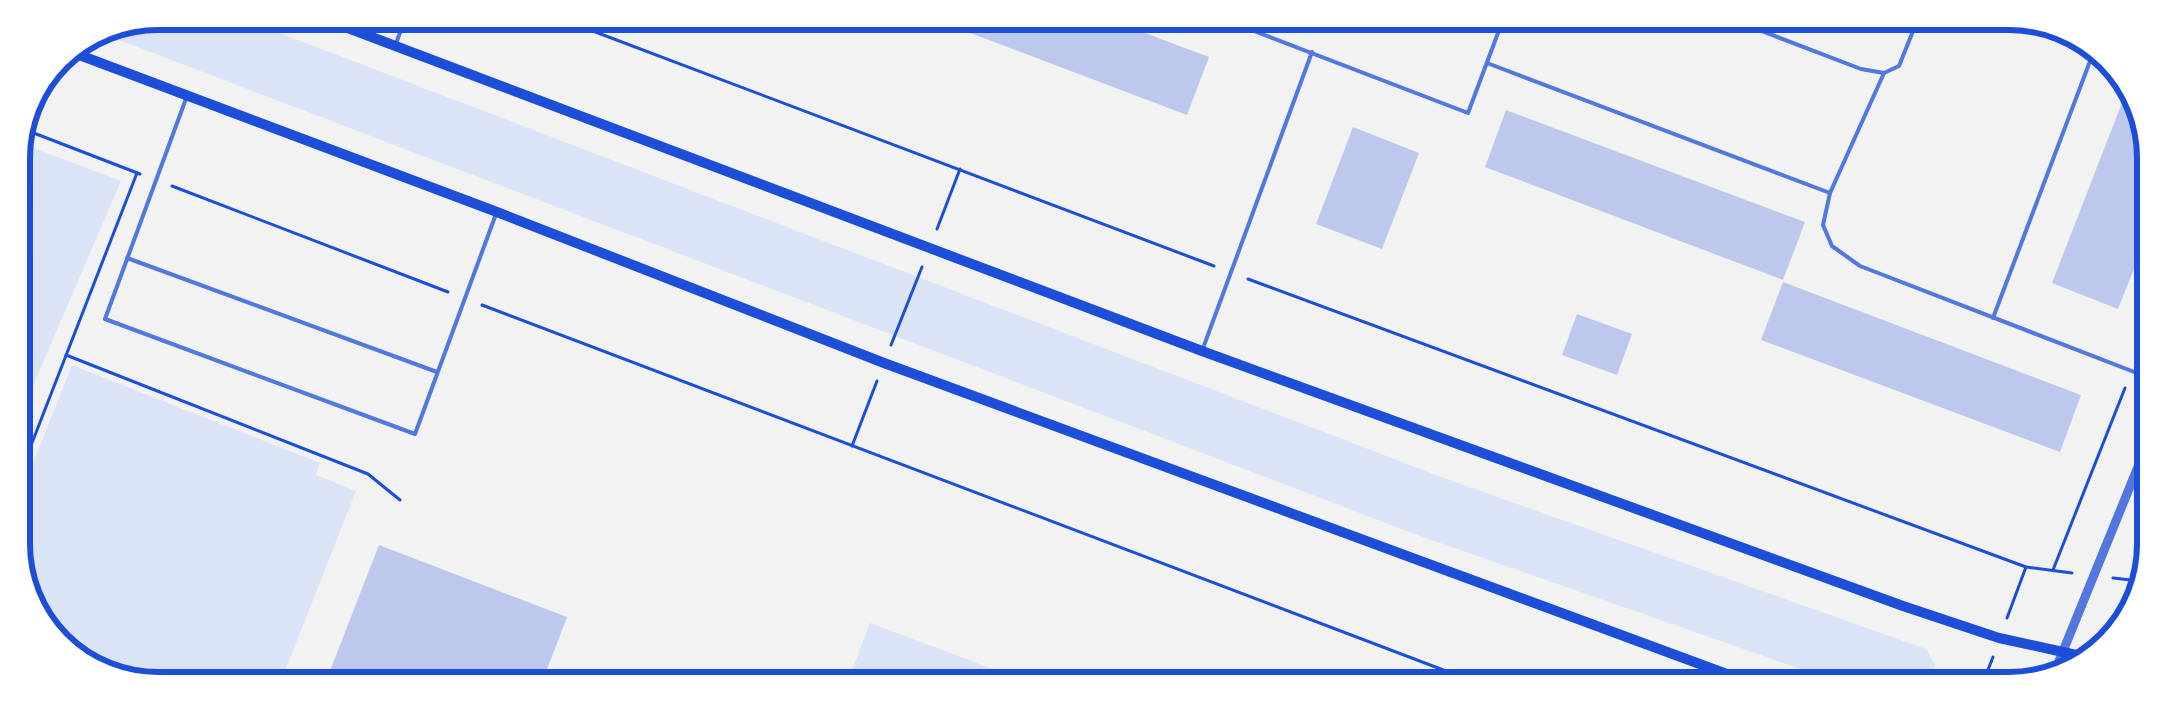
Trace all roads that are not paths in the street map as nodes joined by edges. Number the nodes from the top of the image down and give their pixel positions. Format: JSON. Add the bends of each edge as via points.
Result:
{"nodes":[{"id":1,"x":353,"y":30,"type":"edge"},
{"id":2,"x":401,"y":30,"type":"edge"},
{"id":3,"x":1252,"y":30,"type":"edge"},
{"id":4,"x":1499,"y":30,"type":"edge"},
{"id":5,"x":1759,"y":30,"type":"edge"},
{"id":6,"x":1913,"y":30,"type":"edge"},
{"id":7,"x":395,"y":46,"type":"junction"},
{"id":8,"x":1312,"y":52,"type":"junction"},
{"id":9,"x":82,"y":56,"type":"edge"},
{"id":10,"x":2090,"y":60,"type":"edge"},
{"id":11,"x":1487,"y":62,"type":"junction"},
{"id":12,"x":1884,"y":73,"type":"junction"},
{"id":13,"x":187,"y":96,"type":"junction"},
{"id":14,"x":1830,"y":193,"type":"junction"},
{"id":15,"x":497,"y":212,"type":"junction"},
{"id":16,"x":127,"y":258,"type":"junction"},
{"id":17,"x":1993,"y":318,"type":"junction"},
{"id":18,"x":1202,"y":351,"type":"junction"},
{"id":19,"x":437,"y":372,"type":"junction"},
{"id":20,"x":2137,"y":373,"type":"edge"},
{"id":21,"x":2137,"y":469,"type":"edge"},
{"id":22,"x":2062,"y":652,"type":"junction"},
{"id":23,"x":2073,"y":654,"type":"edge"},
{"id":24,"x":2059,"y":662,"type":"edge"},
{"id":25,"x":1721,"y":672,"type":"edge"}],
"edges":[{"from":1,"to":7,"type":"main road"},
{"from":2,"to":7,"type":"lane"},
{"from":3,"to":8,"type":"lane"},
{"from":4,"to":11,"type":"lane"},
{"from":5,"to":12,"type":"lane","via":[[1861,69]]},
{"from":6,"to":12,"type":"lane","via":[[1899,66]]},
{"from":7,"to":18,"type":"main road"},
{"from":8,"to":11,"type":"lane","via":[[1468,113]]},
{"from":8,"to":18,"type":"lane"},
{"from":9,"to":13,"type":"main road"},
{"from":10,"to":17,"type":"lane"},
{"from":11,"to":14,"type":"lane"},
{"from":12,"to":14,"type":"lane"},
{"from":13,"to":15,"type":"main road"},
{"from":13,"to":16,"type":"lane"},
{"from":14,"to":17,"type":"lane","via":[[1823,225],[1832,246],[1860,266]]},
{"from":15,"to":19,"type":"lane"},
{"from":15,"to":25,"type":"main road","via":[[884,363]]},
{"from":16,"to":19,"type":"lane"},
{"from":16,"to":19,"type":"lane","via":[[104,319],[415,434]]},
{"from":17,"to":20,"type":"lane"},
{"from":18,"to":22,"type":"main road","via":[[1903,606],[2000,638]]},
{"from":21,"to":22,"type":"street"},
{"from":22,"to":23,"type":"main road"},
{"from":22,"to":24,"type":"street"}]}
